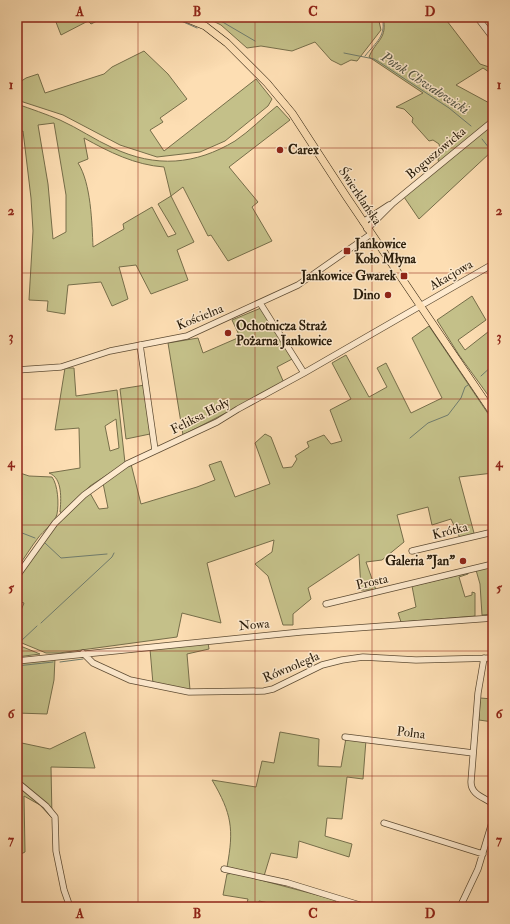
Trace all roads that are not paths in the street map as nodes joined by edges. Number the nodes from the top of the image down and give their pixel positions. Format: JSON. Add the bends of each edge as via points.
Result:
{"nodes":[{"id":1,"x":183,"y":17,"type":"edge"},
{"id":2,"x":477,"y":17,"type":"edge"},
{"id":3,"x":493,"y":38,"type":"edge"},
{"id":4,"x":493,"y":121,"type":"edge"},
{"id":5,"x":393,"y":203,"type":"junction"},
{"id":6,"x":363,"y":222,"type":"junction"},
{"id":7,"x":369,"y":232,"type":"junction"},
{"id":8,"x":493,"y":264,"type":"edge"},
{"id":9,"x":260,"y":303,"type":"junction"},
{"id":10,"x":420,"y":306,"type":"junction"},
{"id":11,"x":140,"y":345,"type":"junction"},
{"id":12,"x":17,"y":370,"type":"edge"},
{"id":13,"x":304,"y":374,"type":"junction"},
{"id":14,"x":493,"y":413,"type":"edge"},
{"id":15,"x":155,"y":450,"type":"junction"},
{"id":16,"x":493,"y":532,"type":"edge"},
{"id":17,"x":412,"y":551,"type":"dead end"},
{"id":18,"x":493,"y":564,"type":"edge"},
{"id":19,"x":17,"y":576,"type":"edge"},
{"id":20,"x":326,"y":604,"type":"dead end"},
{"id":21,"x":493,"y":618,"type":"edge"},
{"id":22,"x":83,"y":653,"type":"junction"},
{"id":23,"x":484,"y":658,"type":"junction"},
{"id":24,"x":493,"y":658,"type":"edge"},
{"id":25,"x":17,"y":661,"type":"edge"},
{"id":26,"x":345,"y":737,"type":"dead end"},
{"id":27,"x":473,"y":753,"type":"junction"},
{"id":28,"x":17,"y":782,"type":"edge"},
{"id":29,"x":493,"y":804,"type":"edge"},
{"id":30,"x":493,"y":819,"type":"edge"},
{"id":31,"x":384,"y":823,"type":"dead end"},
{"id":32,"x":483,"y":854,"type":"junction"},
{"id":33,"x":224,"y":869,"type":"dead end"},
{"id":34,"x":70,"y":907,"type":"edge"},
{"id":35,"x":366,"y":907,"type":"edge"},
{"id":36,"x":460,"y":907,"type":"edge"}],
"edges":[{"from":1,"to":6,"type":"main road","name":"Świerklańska","via":[[205,26],[227,43],[267,83],[292,113]]},
{"from":2,"to":3,"type":"street"},
{"from":4,"to":5,"type":"street","name":"Boguszowicka"},
{"from":5,"to":6,"type":"street","name":"Boguszowicka"},
{"from":5,"to":7,"type":"street","name":"Boguszowicka"},
{"from":6,"to":7,"type":"main road","name":"Świerklańska"},
{"from":7,"to":9,"type":"street","name":"Kościelna","via":[[298,285]]},
{"from":7,"to":10,"type":"main road","name":"Świerklańska"},
{"from":8,"to":10,"type":"street","name":"Akacjowa"},
{"from":9,"to":11,"type":"street","name":"Kościelna","via":[[187,336]]},
{"from":9,"to":13,"type":"street"},
{"from":10,"to":13,"type":"street","name":"Feliksa Hoły"},
{"from":10,"to":14,"type":"main road","name":"Świerklańska"},
{"from":11,"to":12,"type":"street","name":"Kościelna","via":[[110,351],[61,367]]},
{"from":11,"to":15,"type":"street"},
{"from":13,"to":15,"type":"street","name":"Feliksa Hoły","via":[[217,422]]},
{"from":15,"to":19,"type":"street","name":"Feliksa Hoły","via":[[127,464],[84,495],[55,523]]},
{"from":16,"to":17,"type":"street","name":"Krótka"},
{"from":18,"to":20,"type":"street","name":"Prosta"},
{"from":21,"to":22,"type":"street","name":"Nowa","via":[[315,630]]},
{"from":22,"to":23,"type":"street","name":"Równoległa","via":[[93,662],[130,680],[190,692],[264,691],[322,665],[353,658]]},
{"from":22,"to":25,"type":"street","name":"Nowa"},
{"from":23,"to":24,"type":"street","name":"Równoległa"},
{"from":23,"to":27,"type":"street"},
{"from":26,"to":27,"type":"street","name":"Polna"},
{"from":27,"to":29,"type":"street","via":[[471,789]]},
{"from":28,"to":34,"type":"street","via":[[55,817],[58,858]]},
{"from":30,"to":32,"type":"street"},
{"from":31,"to":32,"type":"street"},
{"from":32,"to":36,"type":"street"},
{"from":33,"to":35,"type":"street","via":[[288,883]]}]}
